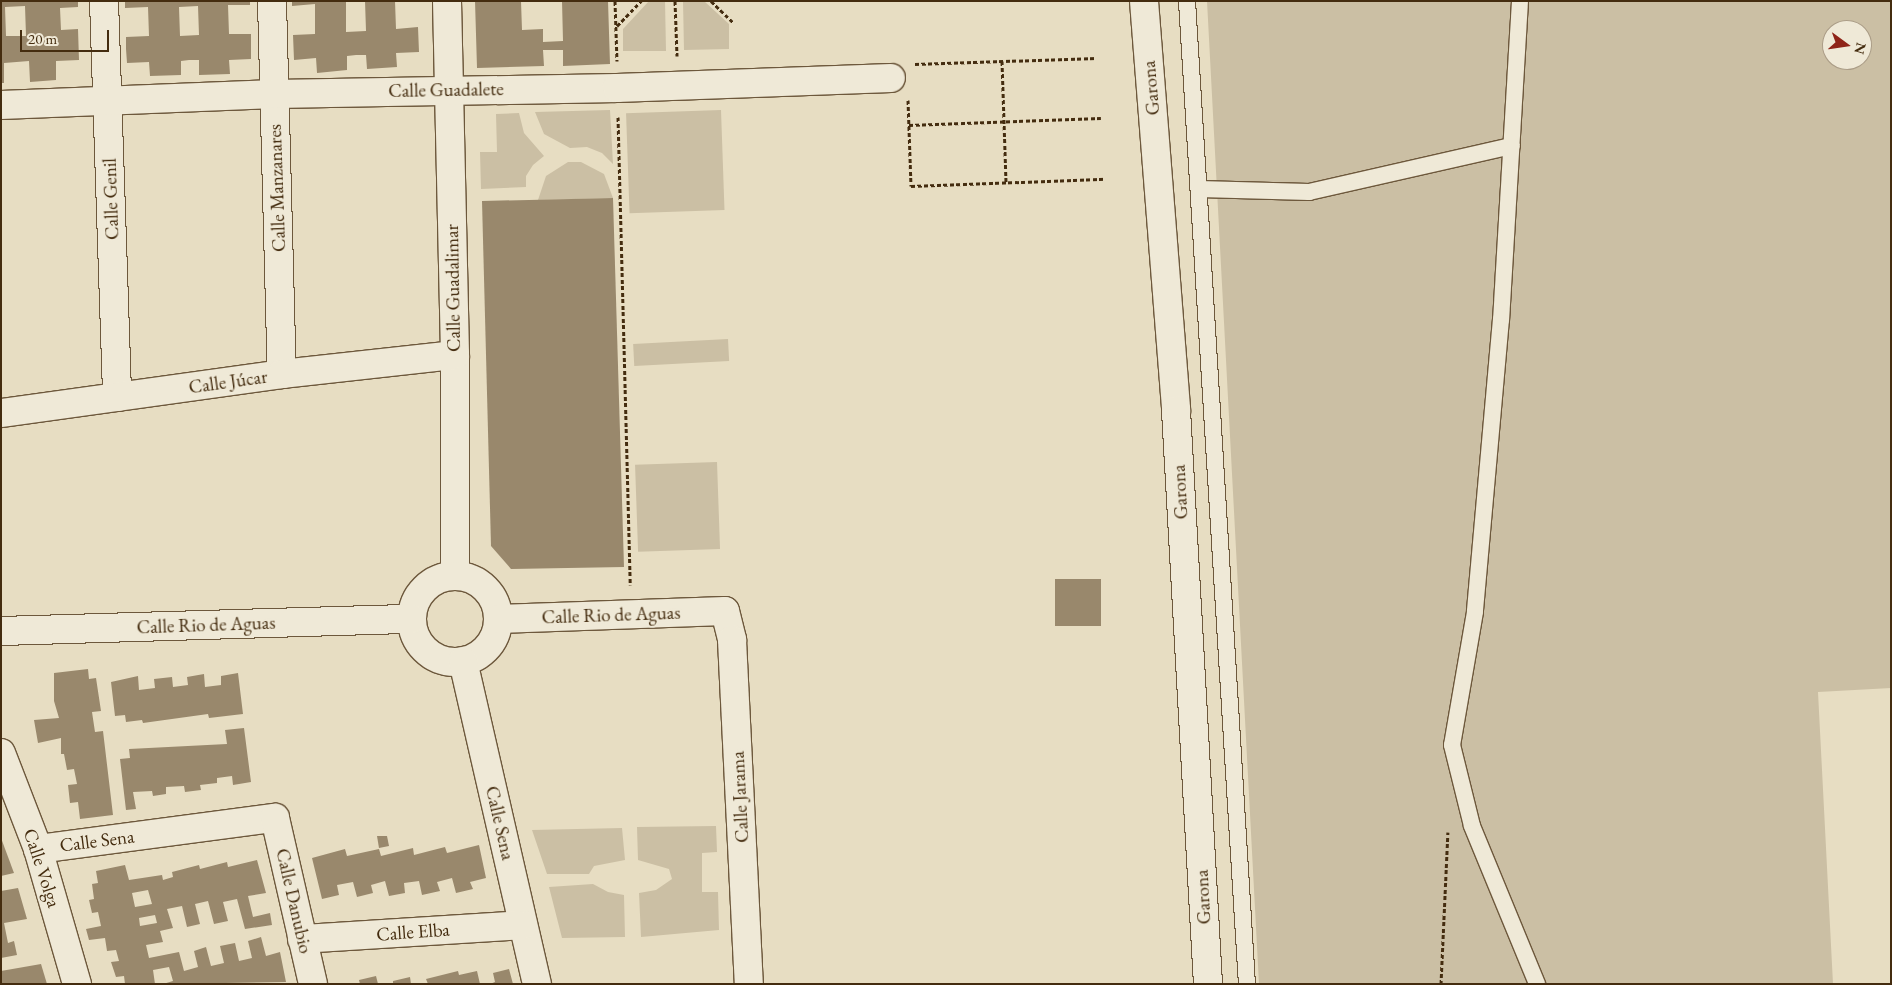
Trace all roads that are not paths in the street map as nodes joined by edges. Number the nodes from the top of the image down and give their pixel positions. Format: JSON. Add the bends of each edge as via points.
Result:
{"nodes":[{"id":1,"x":104,"y":1,"type":"edge"},
{"id":2,"x":272,"y":1,"type":"edge"},
{"id":3,"x":447,"y":1,"type":"edge"},
{"id":4,"x":1144,"y":1,"type":"edge"},
{"id":5,"x":1187,"y":1,"type":"edge"},
{"id":6,"x":1520,"y":1,"type":"edge"},
{"id":7,"x":902,"y":78,"type":"road end"},
{"id":8,"x":449,"y":90,"type":"junction"},
{"id":9,"x":275,"y":94,"type":"junction"},
{"id":10,"x":108,"y":100,"type":"junction"},
{"id":11,"x":1,"y":105,"type":"edge"},
{"id":12,"x":1512,"y":146,"type":"junction"},
{"id":13,"x":1199,"y":189,"type":"junction"},
{"id":14,"x":455,"y":355,"type":"junction"},
{"id":15,"x":282,"y":374,"type":"junction"},
{"id":16,"x":116,"y":397,"type":"junction"},
{"id":17,"x":1,"y":413,"type":"edge"},
{"id":18,"x":455,"y":576,"type":"junction"},
{"id":19,"x":725,"y":611,"type":"joint"},
{"id":20,"x":412,"y":619,"type":"junction"},
{"id":21,"x":498,"y":619,"type":"junction"},
{"id":22,"x":1,"y":631,"type":"edge"},
{"id":23,"x":463,"y":662,"type":"junction"},
{"id":24,"x":1,"y":753,"type":"edge"},
{"id":25,"x":275,"y":818,"type":"joint"},
{"id":26,"x":38,"y":849,"type":"junction"},
{"id":27,"x":523,"y":925,"type":"junction"},
{"id":28,"x":302,"y":939,"type":"junction"},
{"id":29,"x":77,"y":984,"type":"edge"},
{"id":30,"x":313,"y":984,"type":"edge"},
{"id":31,"x":537,"y":984,"type":"edge"},
{"id":32,"x":749,"y":984,"type":"edge"},
{"id":33,"x":1208,"y":984,"type":"edge"},
{"id":34,"x":1247,"y":984,"type":"edge"},
{"id":35,"x":1536,"y":984,"type":"edge"}],
"edges":[{"from":1,"to":10,"type":"street","name":"Calle Genil"},
{"from":2,"to":9,"type":"street","name":"Calle Manzanares"},
{"from":3,"to":8,"type":"street","name":"Calle Guadalimar"},
{"from":4,"to":33,"type":"street","name":"Garona","via":[[1176,410]]},
{"from":5,"to":13,"type":"lane"},
{"from":6,"to":12,"type":"lane"},
{"from":7,"to":8,"type":"street","name":"Calle Guadalete"},
{"from":8,"to":9,"type":"street","name":"Calle Guadalete"},
{"from":8,"to":14,"type":"street","name":"Calle Guadalimar"},
{"from":9,"to":10,"type":"street","name":"Calle Guadalete"},
{"from":9,"to":15,"type":"street","name":"Calle Manzanares"},
{"from":10,"to":11,"type":"street","name":"Calle Guadalete"},
{"from":10,"to":16,"type":"street","name":"Calle Genil"},
{"from":12,"to":13,"type":"lane","via":[[1308,192]]},
{"from":12,"to":35,"type":"lane","via":[[1501,320],[1475,612],[1452,745],[1472,826]]},
{"from":13,"to":34,"type":"lane"},
{"from":14,"to":15,"type":"street","name":"Calle Júcar"},
{"from":14,"to":18,"type":"street","name":"Calle Guadalimar"},
{"from":15,"to":16,"type":"street","name":"Calle Júcar"},
{"from":16,"to":17,"type":"street","name":"Calle Júcar"},
{"from":18,"to":20,"type":"street","via":[[430,584],[420,594]]},
{"from":18,"to":21,"type":"street","via":[[480,584],[490,593]]},
{"from":19,"to":21,"type":"street","name":"Calle Rio de Aguas"},
{"from":19,"to":32,"type":"street","name":"Calle Jarama","via":[[732,640]]},
{"from":20,"to":22,"type":"street","name":"Calle Rio de Aguas"},
{"from":20,"to":23,"type":"street","via":[[417,639],[430,654],[442,661]]},
{"from":21,"to":23,"type":"street","via":[[490,645],[481,654]]},
{"from":23,"to":27,"type":"street","name":"Calle Sena"},
{"from":24,"to":26,"type":"street","name":"Calle Volga"},
{"from":25,"to":26,"type":"street","name":"Calle Sena"},
{"from":25,"to":28,"type":"street","name":"Calle Danubio"},
{"from":26,"to":29,"type":"street","name":"Calle Volga"},
{"from":27,"to":28,"type":"street","name":"Calle Elba"},
{"from":27,"to":31,"type":"street","name":"Calle Sena"},
{"from":28,"to":30,"type":"street","name":"Calle Danubio"}]}
